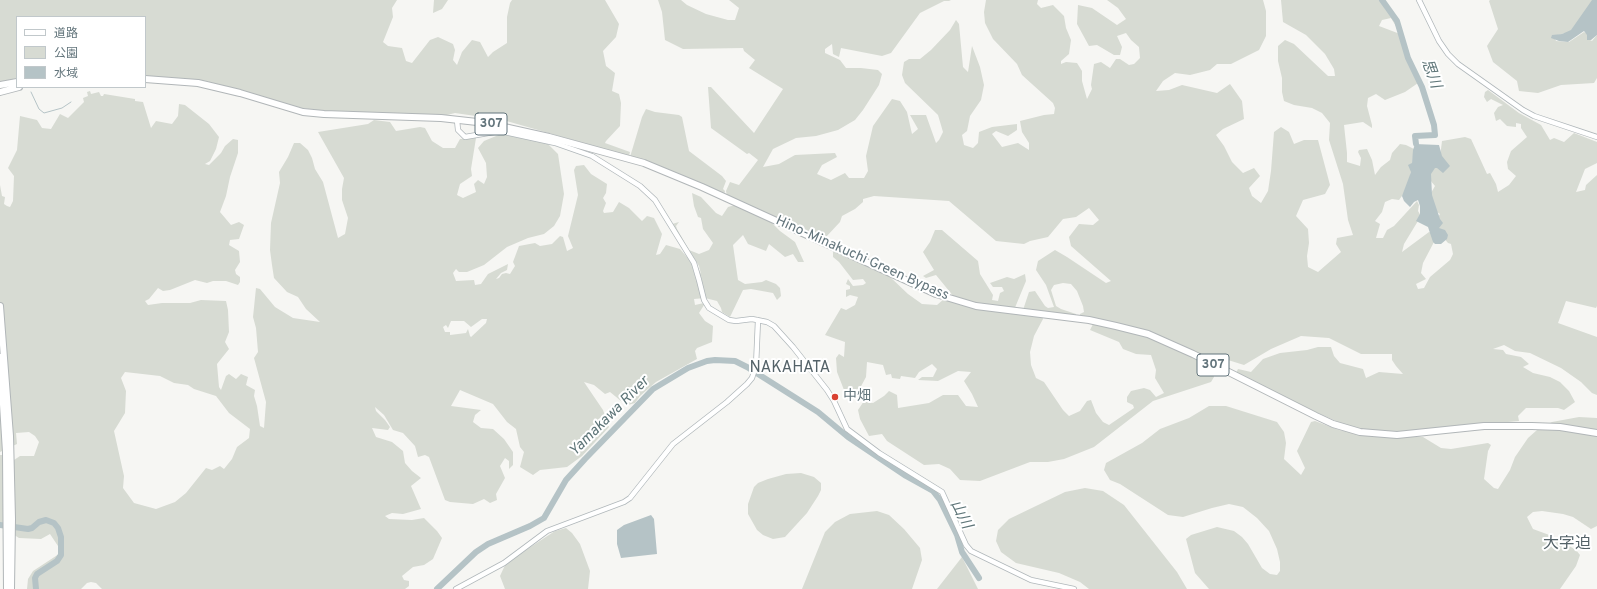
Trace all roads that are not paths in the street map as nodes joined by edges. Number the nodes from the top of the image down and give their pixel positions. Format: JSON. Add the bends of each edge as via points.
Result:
{"nodes":[{"id":1,"x":1419,"y":0,"type":"edge"},
{"id":2,"x":146,"y":79,"type":"edge"},
{"id":3,"x":16,"y":82,"type":"edge"},
{"id":4,"x":0,"y":85,"type":"edge"},
{"id":5,"x":16,"y":88,"type":"edge"},
{"id":6,"x":0,"y":92,"type":"edge"},
{"id":7,"x":457,"y":120,"type":"junction"},
{"id":8,"x":468,"y":121,"type":"junction"},
{"id":9,"x":458,"y":128,"type":"junction"},
{"id":10,"x":1597,"y":137,"type":"edge"},
{"id":11,"x":0,"y":306,"type":"edge"},
{"id":12,"x":758,"y":320,"type":"junction"},
{"id":13,"x":0,"y":357,"type":"edge"},
{"id":14,"x":1597,"y":433,"type":"edge"},
{"id":15,"x":9,"y":519,"type":"junction"},
{"id":16,"x":9,"y":534,"type":"junction"},
{"id":17,"x":6,"y":589,"type":"edge"},
{"id":18,"x":11,"y":589,"type":"edge"},
{"id":19,"x":456,"y":589,"type":"edge"},
{"id":20,"x":1074,"y":589,"type":"edge"}],
"edges":[{"from":1,"to":10,"type":"main road","via":[[1439,41],[1458,64],[1534,116]]},
{"from":2,"to":7,"type":"highway","name":"Hino-Minakuchi Green Bypass","number":"307","via":[[198,83],[303,112]]},
{"from":3,"to":4,"type":"highway"},
{"from":5,"to":6,"type":"highway"},
{"from":7,"to":8,"type":"highway","name":"Hino-Minakuchi Green Bypass","number":"307"},
{"from":7,"to":9,"type":"main road"},
{"from":8,"to":9,"type":"main road"},
{"from":8,"to":14,"type":"highway","name":"Hino-Minakuchi Green Bypass","number":"307","via":[[526,132],[644,163],[924,288],[961,302],[1009,311],[1089,320],[1148,334],[1333,424],[1360,432],[1397,435],[1484,426],[1526,426],[1560,427]]},
{"from":9,"to":12,"type":"main road","via":[[465,137],[500,131],[572,149],[592,156],[640,186],[655,200],[694,264],[704,300],[709,308],[729,320]]},
{"from":11,"to":15,"type":"highway","via":[[7,390]]},
{"from":12,"to":19,"type":"main road","via":[[755,371],[747,384],[673,444],[630,498],[547,531],[504,563]]},
{"from":12,"to":20,"type":"main road","via":[[774,326],[793,346],[827,390],[843,423],[851,433],[942,492],[971,551],[1031,580]]},
{"from":13,"to":15,"type":"highway"},
{"from":15,"to":16,"type":"highway"},
{"from":16,"to":17,"type":"highway"},
{"from":16,"to":18,"type":"highway"}]}
